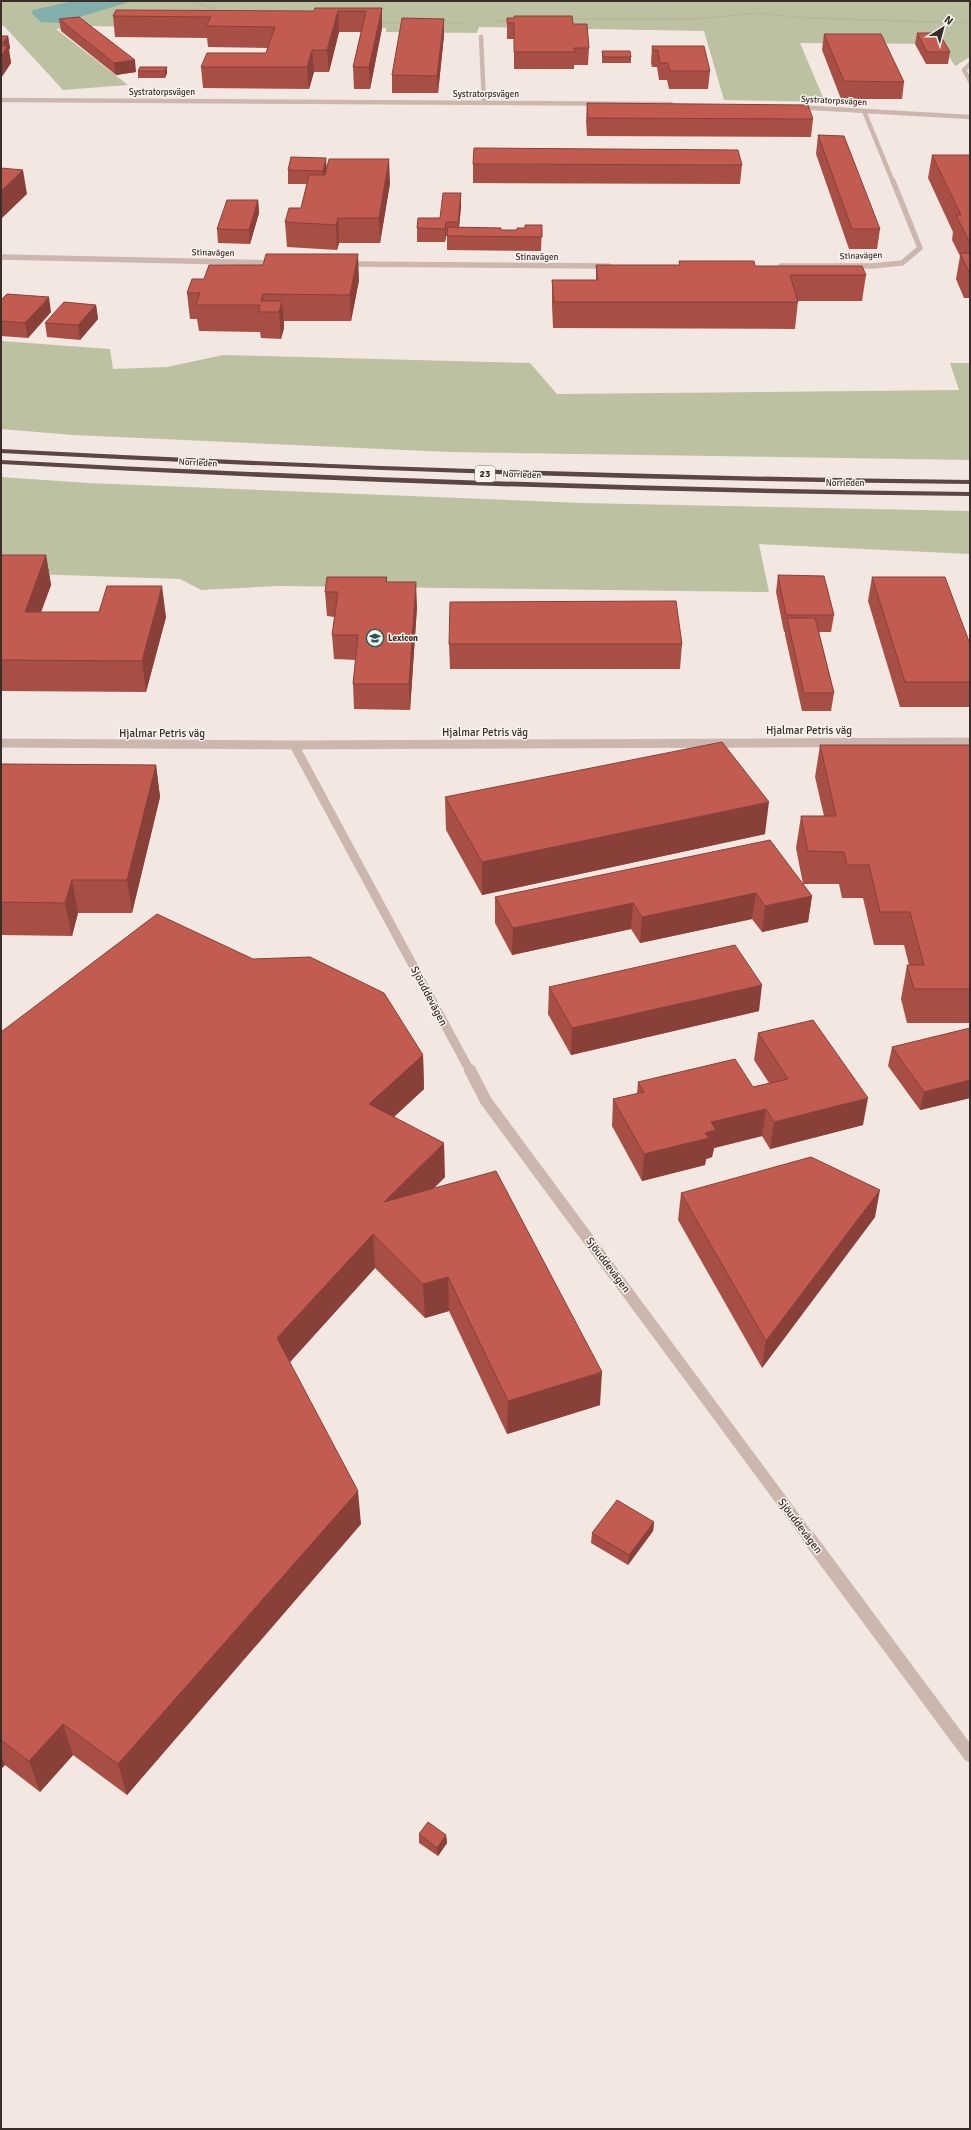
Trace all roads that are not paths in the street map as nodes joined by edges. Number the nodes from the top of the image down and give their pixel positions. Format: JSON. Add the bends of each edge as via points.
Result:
{"nodes":[{"id":1,"x":481,"y":37,"type":"dead end"},
{"id":2,"x":970,"y":64,"type":"edge"},
{"id":3,"x":970,"y":81,"type":"edge"},
{"id":4,"x":1,"y":100,"type":"edge"},
{"id":5,"x":484,"y":102,"type":"junction"},
{"id":6,"x":678,"y":104,"type":"edge"},
{"id":7,"x":787,"y":107,"type":"edge"},
{"id":8,"x":864,"y":110,"type":"junction"},
{"id":9,"x":970,"y":117,"type":"edge"},
{"id":10,"x":1,"y":257,"type":"edge"},
{"id":11,"x":283,"y":263,"type":"edge"},
{"id":12,"x":338,"y":264,"type":"edge"},
{"id":13,"x":616,"y":266,"type":"edge"},
{"id":14,"x":776,"y":266,"type":"edge"},
{"id":15,"x":1,"y":451,"type":"edge"},
{"id":16,"x":1,"y":462,"type":"edge"},
{"id":17,"x":970,"y":482,"type":"edge"},
{"id":18,"x":970,"y":494,"type":"edge"},
{"id":19,"x":970,"y":742,"type":"edge"},
{"id":20,"x":1,"y":743,"type":"edge"},
{"id":21,"x":294,"y":744,"type":"junction"},
{"id":22,"x":970,"y":1755,"type":"edge"}],
"edges":[{"from":1,"to":5,"type":"street"},
{"from":2,"to":3,"type":"street","via":[[964,70]]},
{"from":4,"to":5,"type":"street","name":"Systratorpsvägen"},
{"from":5,"to":6,"type":"street","name":"Systratorpsvägen"},
{"from":7,"to":8,"type":"street","name":"Systratorpsvägen"},
{"from":8,"to":9,"type":"street","name":"Systratorpsvägen"},
{"from":8,"to":14,"type":"street","name":"Stinavägen","via":[[920,248],[902,263],[872,266]]},
{"from":10,"to":11,"type":"street","name":"Stinavägen"},
{"from":12,"to":13,"type":"street","name":"Stinavägen"},
{"from":15,"to":17,"type":"highway","name":"Norrleden","number":"23","via":[[419,472]]},
{"from":16,"to":18,"type":"highway","name":"Norrleden","number":"23","via":[[199,473],[588,488]]},
{"from":19,"to":21,"type":"street","name":"Hjalmar Petris väg"},
{"from":20,"to":21,"type":"street","name":"Hjalmar Petris väg"},
{"from":21,"to":22,"type":"street","name":"Sjöuddevägen","via":[[486,1101]]}]}
